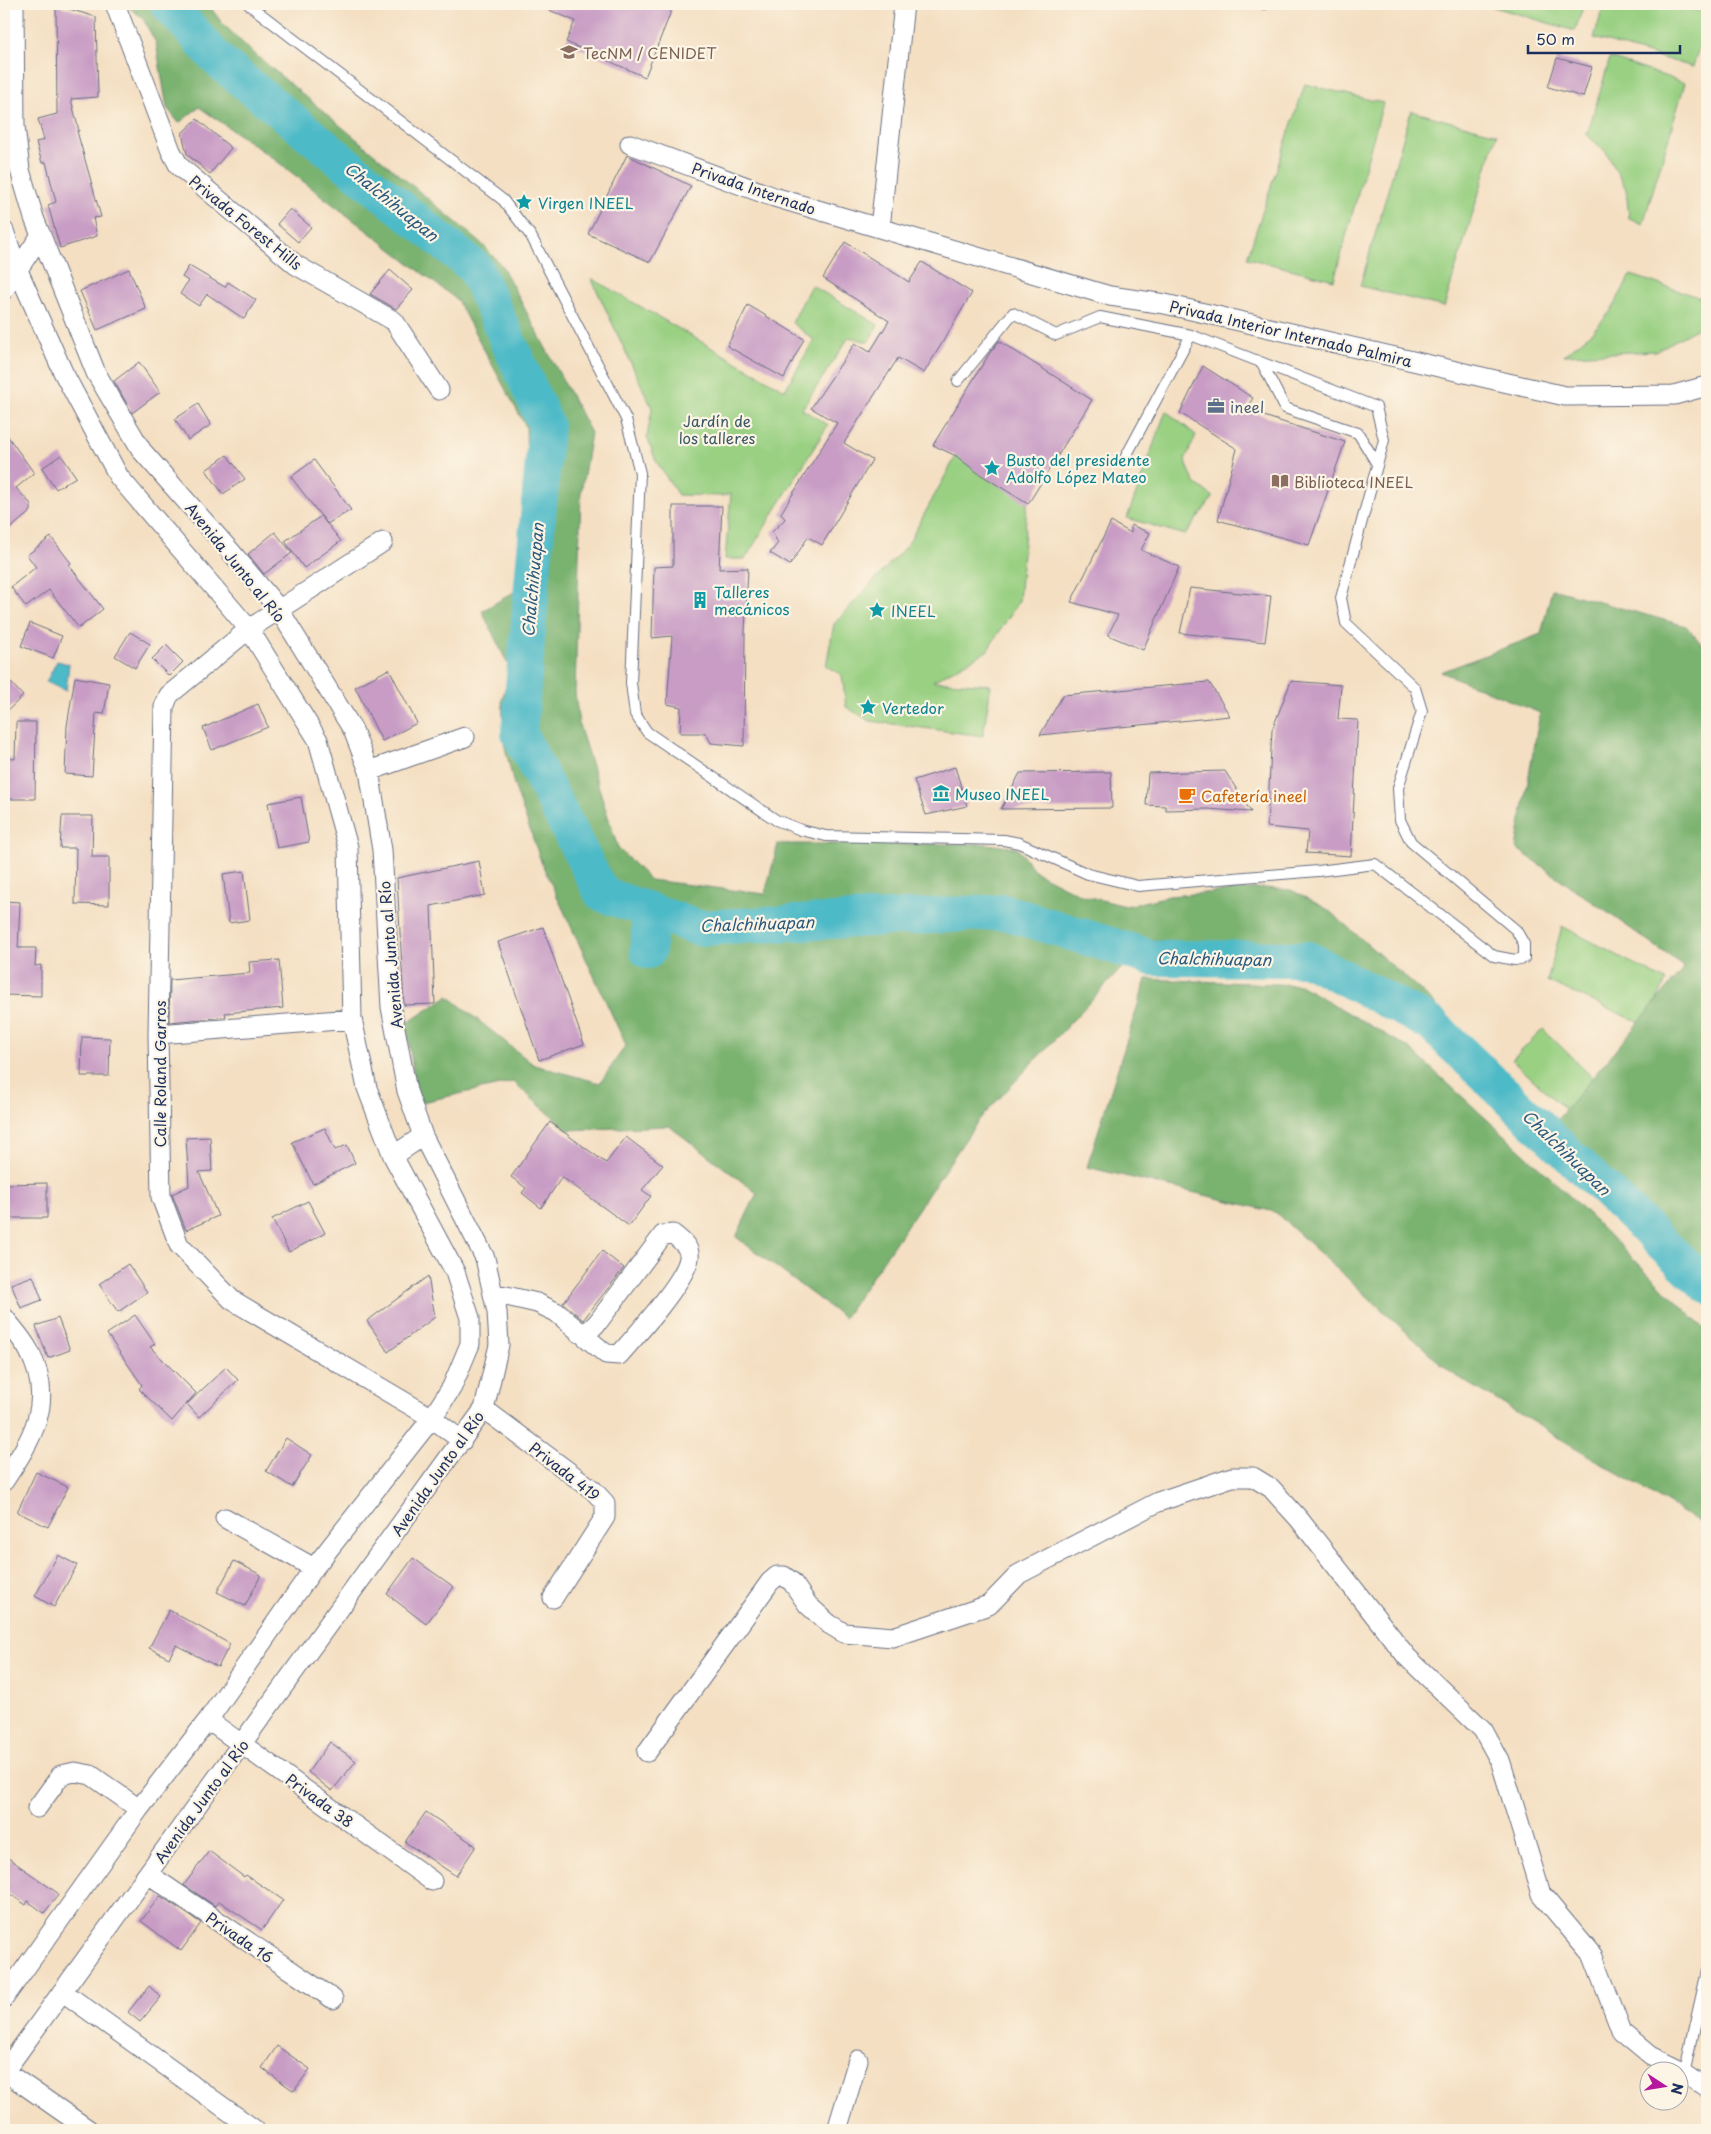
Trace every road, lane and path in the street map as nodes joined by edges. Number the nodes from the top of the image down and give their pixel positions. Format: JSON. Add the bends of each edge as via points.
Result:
{"nodes":[{"id":1,"x":14,"y":4,"type":"edge"},
{"id":2,"x":115,"y":4,"type":"edge"},
{"id":3,"x":248,"y":4,"type":"edge"},
{"id":4,"x":904,"y":4,"type":"edge"},
{"id":5,"x":630,"y":144,"type":"dead end"},
{"id":6,"x":12,"y":171,"type":"edge"},
{"id":7,"x":880,"y":228,"type":"junction"},
{"id":8,"x":4,"y":231,"type":"edge"},
{"id":9,"x":40,"y":235,"type":"junction"},
{"id":10,"x":17,"y":268,"type":"junction"},
{"id":11,"x":4,"y":290,"type":"edge"},
{"id":12,"x":1191,"y":335,"type":"junction"},
{"id":13,"x":1264,"y":365,"type":"junction"},
{"id":14,"x":958,"y":380,"type":"dead end"},
{"id":15,"x":1707,"y":386,"type":"edge"},
{"id":16,"x":440,"y":390,"type":"dead end"},
{"id":17,"x":1124,"y":460,"type":"dead end"},
{"id":18,"x":1377,"y":464,"type":"junction"},
{"id":19,"x":383,"y":542,"type":"dead end"},
{"id":20,"x":278,"y":608,"type":"junction"},
{"id":21,"x":249,"y":629,"type":"junction"},
{"id":22,"x":465,"y":737,"type":"dead end"},
{"id":23,"x":369,"y":771,"type":"junction"},
{"id":24,"x":352,"y":1019,"type":"junction"},
{"id":25,"x":158,"y":1034,"type":"junction"},
{"id":26,"x":423,"y":1136,"type":"junction"},
{"id":27,"x":393,"y":1156,"type":"junction"},
{"id":28,"x":493,"y":1293,"type":"junction"},
{"id":29,"x":4,"y":1317,"type":"edge"},
{"id":30,"x":579,"y":1333,"type":"junction"},
{"id":31,"x":484,"y":1409,"type":"junction"},
{"id":32,"x":432,"y":1418,"type":"junction"},
{"id":33,"x":462,"y":1441,"type":"junction"},
{"id":34,"x":4,"y":1482,"type":"edge"},
{"id":35,"x":226,"y":1518,"type":"dead end"},
{"id":36,"x":314,"y":1568,"type":"junction"},
{"id":37,"x":553,"y":1598,"type":"dead end"},
{"id":38,"x":208,"y":1720,"type":"junction"},
{"id":39,"x":242,"y":1744,"type":"junction"},
{"id":40,"x":648,"y":1752,"type":"dead end"},
{"id":41,"x":37,"y":1808,"type":"dead end"},
{"id":42,"x":139,"y":1809,"type":"junction"},
{"id":43,"x":148,"y":1874,"type":"junction"},
{"id":44,"x":432,"y":1881,"type":"dead end"},
{"id":45,"x":1707,"y":1971,"type":"edge"},
{"id":46,"x":63,"y":1992,"type":"junction"},
{"id":47,"x":4,"y":1998,"type":"edge"},
{"id":48,"x":333,"y":1999,"type":"dead end"},
{"id":49,"x":858,"y":2060,"type":"dead end"},
{"id":50,"x":1663,"y":2062,"type":"edge"},
{"id":51,"x":1686,"y":2062,"type":"edge"},
{"id":52,"x":4,"y":2071,"type":"edge"},
{"id":53,"x":1688,"y":2075,"type":"edge"},
{"id":54,"x":1707,"y":2088,"type":"edge"},
{"id":55,"x":89,"y":2130,"type":"edge"},
{"id":56,"x":255,"y":2130,"type":"edge"},
{"id":57,"x":837,"y":2130,"type":"edge"}],
"edges":[{"from":1,"to":6,"type":"street","name":"Avenida Junto al Río"},
{"from":2,"to":16,"type":"street","name":"Privada Forest Hills","via":[[179,166],[296,265],[394,321]]},
{"from":3,"to":18,"type":"lane","via":[[504,200],[531,236],[626,419],[640,473],[631,682],[635,714],[647,732],[776,820],[826,836],[1004,840],[1088,874],[1138,886],[1375,864],[1494,956],[1515,960],[1524,958],[1524,944],[1516,930],[1411,842],[1400,820],[1398,788],[1422,711],[1415,688],[1346,622],[1341,598]]},
{"from":4,"to":7,"type":"street"},
{"from":5,"to":7,"type":"street","name":"Privada Internado","via":[[774,197]]},
{"from":6,"to":9,"type":"street","name":"Avenida Junto al Río"},
{"from":7,"to":15,"type":"street","name":"Privada Interior Internado Palmira","via":[[1110,296],[1165,304],[1565,396],[1674,395]]},
{"from":8,"to":10,"type":"street"},
{"from":9,"to":10,"type":"street"},
{"from":9,"to":20,"type":"street","name":"Avenida Junto al Río","via":[[96,373],[142,451]]},
{"from":10,"to":11,"type":"street"},
{"from":10,"to":21,"type":"street","via":[[63,372],[119,477]]},
{"from":12,"to":13,"type":"lane"},
{"from":12,"to":14,"type":"lane","via":[[1100,317],[1056,335],[1013,313]]},
{"from":12,"to":17,"type":"lane"},
{"from":13,"to":18,"type":"lane","via":[[1285,408],[1358,433]]},
{"from":13,"to":18,"type":"lane","via":[[1376,407],[1384,440]]},
{"from":19,"to":20,"type":"street","name":"Calle Roland Garros"},
{"from":20,"to":21,"type":"street","name":"Calle Roland Garros"},
{"from":20,"to":23,"type":"street","name":"Avenida Junto al Río","via":[[353,730]]},
{"from":21,"to":24,"type":"street","via":[[318,740],[348,847]]},
{"from":21,"to":25,"type":"street","name":"Calle Roland Garros","via":[[169,695],[164,707]]},
{"from":22,"to":23,"type":"street"},
{"from":23,"to":26,"type":"street","name":"Avenida Junto al Río","via":[[382,850],[391,1006],[407,1091]]},
{"from":24,"to":25,"type":"street"},
{"from":24,"to":27,"type":"street","via":[[367,1088]]},
{"from":25,"to":32,"type":"street","name":"Calle Roland Garros","via":[[161,1197],[179,1245],[232,1300]]},
{"from":26,"to":27,"type":"street"},
{"from":26,"to":28,"type":"street","name":"Avenida Junto al Río","via":[[484,1258]]},
{"from":27,"to":32,"type":"street","via":[[455,1272],[470,1318],[470,1344],[452,1387]]},
{"from":28,"to":30,"type":"street","via":[[537,1303],[556,1312]]},
{"from":28,"to":31,"type":"street","name":"Avenida Junto al Río","via":[[499,1345]]},
{"from":29,"to":34,"type":"street","via":[[29,1349],[38,1371],[41,1396],[37,1426]]},
{"from":30,"to":30,"type":"street","via":[[606,1354],[619,1355],[684,1272],[689,1258],[687,1246],[673,1234],[663,1235],[598,1322],[590,1330]]},
{"from":31,"to":33,"type":"street","name":"Avenida Junto al Río"},
{"from":31,"to":37,"type":"street","name":"Privada 419","via":[[593,1490],[605,1503],[605,1517]]},
{"from":32,"to":33,"type":"street","name":"Calle Roland Garros"},
{"from":32,"to":36,"type":"street"},
{"from":33,"to":39,"type":"street","name":"Avenida Junto al Río"},
{"from":35,"to":36,"type":"street"},
{"from":36,"to":38,"type":"street"},
{"from":38,"to":39,"type":"street","name":"Privada 38"},
{"from":38,"to":42,"type":"street"},
{"from":39,"to":43,"type":"street","name":"Avenida Junto al Río"},
{"from":39,"to":44,"type":"street","name":"Privada 38"},
{"from":40,"to":50,"type":"street","via":[[777,1576],[784,1576],[792,1582],[808,1605],[844,1633],[893,1638],[989,1604],[1019,1574],[1158,1502],[1232,1477],[1253,1477],[1271,1488],[1299,1518],[1407,1657],[1483,1730],[1501,1763],[1541,1894],[1593,1956],[1622,2032]]},
{"from":41,"to":42,"type":"street","via":[[61,1775],[75,1772],[91,1775]]},
{"from":42,"to":47,"type":"street"},
{"from":43,"to":46,"type":"street","name":"Avenida Junto al Río"},
{"from":43,"to":48,"type":"street","name":"Privada 16"},
{"from":45,"to":51,"type":"lane"},
{"from":46,"to":52,"type":"street","name":"Avenida Junto al Río"},
{"from":46,"to":56,"type":"street"},
{"from":49,"to":57,"type":"street"},
{"from":52,"to":55,"type":"street"},
{"from":53,"to":54,"type":"street"}]}
